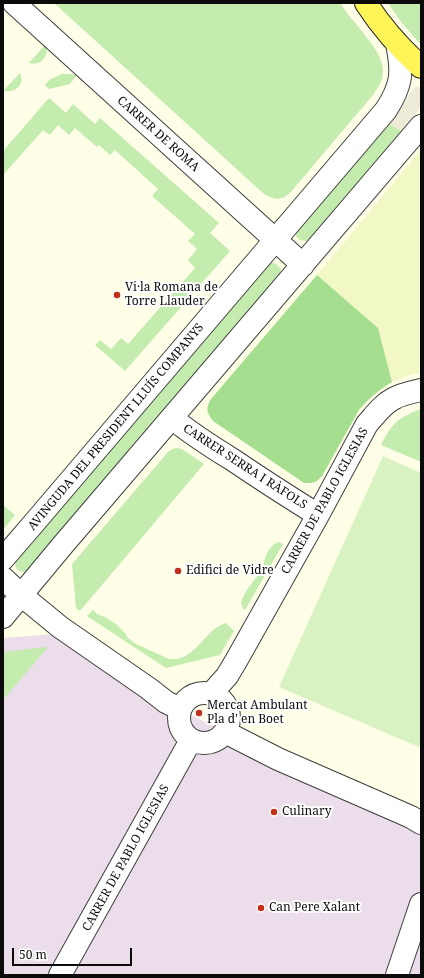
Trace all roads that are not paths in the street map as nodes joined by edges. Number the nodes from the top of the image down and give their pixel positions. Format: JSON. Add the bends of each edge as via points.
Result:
{"nodes":[{"id":1,"x":14,"y":3,"type":"edge"},
{"id":2,"x":366,"y":3,"type":"edge"},
{"id":3,"x":397,"y":44,"type":"junction"},
{"id":4,"x":421,"y":67,"type":"edge"},
{"id":5,"x":421,"y":126,"type":"edge"},
{"id":6,"x":275,"y":240,"type":"junction"},
{"id":7,"x":303,"y":265,"type":"junction"},
{"id":8,"x":421,"y":390,"type":"edge"},
{"id":9,"x":172,"y":418,"type":"junction"},
{"id":10,"x":318,"y":515,"type":"junction"},
{"id":11,"x":3,"y":559,"type":"edge"},
{"id":12,"x":3,"y":578,"type":"edge"},
{"id":13,"x":21,"y":595,"type":"junction"},
{"id":14,"x":3,"y":616,"type":"edge"},
{"id":15,"x":211,"y":694,"type":"junction"},
{"id":16,"x":180,"y":709,"type":"junction"},
{"id":17,"x":225,"y":732,"type":"junction"},
{"id":18,"x":191,"y":740,"type":"junction"},
{"id":19,"x":421,"y":823,"type":"edge"},
{"id":20,"x":421,"y":904,"type":"edge"},
{"id":21,"x":60,"y":975,"type":"edge"},
{"id":22,"x":397,"y":975,"type":"edge"}],
"edges":[{"from":1,"to":6,"type":"street","name":"CARRER DE ROMA"},
{"from":2,"to":3,"type":"main road"},
{"from":3,"to":4,"type":"main road"},
{"from":3,"to":6,"type":"street","name":"AVINGUDA DEL PRESIDENT LLUÍS COMPANYS","via":[[401,75],[394,98]]},
{"from":5,"to":7,"type":"street"},
{"from":6,"to":7,"type":"street","name":"CARRER DE ROMA"},
{"from":6,"to":11,"type":"street","name":"AVINGUDA DEL PRESIDENT LLUÍS COMPANYS"},
{"from":7,"to":9,"type":"street"},
{"from":8,"to":10,"type":"street","name":"CARRER DE PABLO IGLESIAS","via":[[392,399],[367,424]]},
{"from":9,"to":10,"type":"street","name":"CARRER SERRA I RÀFOLS"},
{"from":9,"to":13,"type":"street"},
{"from":10,"to":15,"type":"street","name":"CARRER DE PABLO IGLESIAS","via":[[236,661]]},
{"from":12,"to":13,"type":"street"},
{"from":13,"to":14,"type":"street"},
{"from":13,"to":16,"type":"street","via":[[68,633],[166,702]]},
{"from":15,"to":16,"type":"street","via":[[192,695]]},
{"from":15,"to":17,"type":"street","via":[[221,700],[228,709],[229,721]]},
{"from":16,"to":18,"type":"street","via":[[180,727]]},
{"from":17,"to":18,"type":"street","via":[[210,743]]},
{"from":17,"to":19,"type":"street","via":[[278,760]]},
{"from":18,"to":21,"type":"street","name":"CARRER DE PABLO IGLESIAS"},
{"from":20,"to":22,"type":"street"}]}
